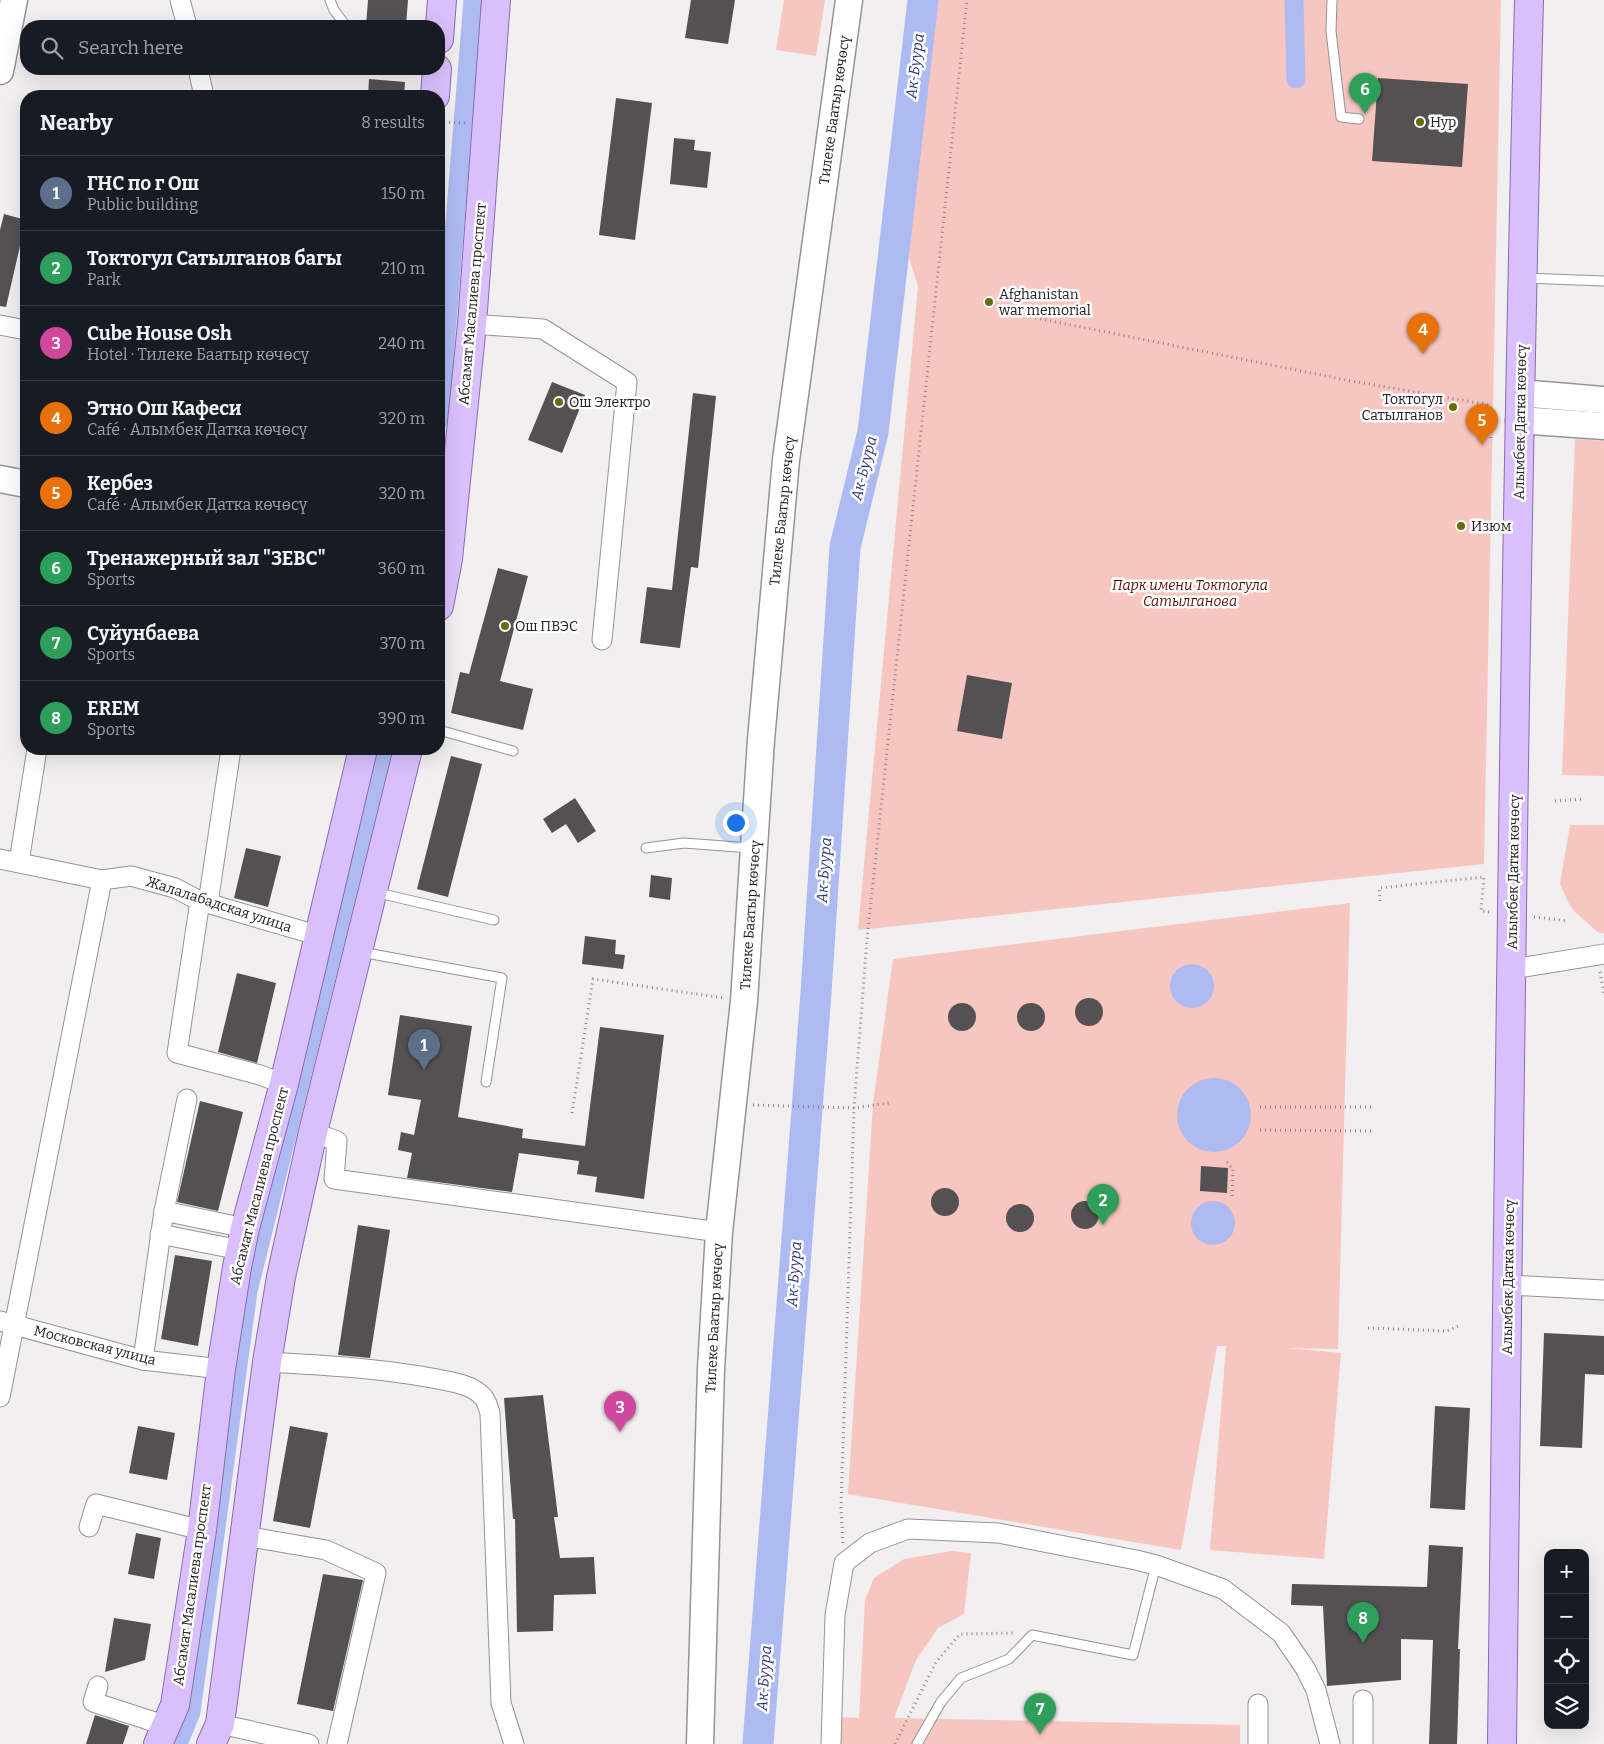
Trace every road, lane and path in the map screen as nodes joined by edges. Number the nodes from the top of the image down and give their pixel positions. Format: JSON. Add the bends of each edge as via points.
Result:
{"nodes":[{"id":1,"x":14,"y":0,"type":"edge"},
{"id":2,"x":180,"y":0,"type":"edge"},
{"id":3,"x":330,"y":0,"type":"edge"},
{"id":4,"x":442,"y":0,"type":"edge"},
{"id":5,"x":496,"y":0,"type":"edge"},
{"id":6,"x":849,"y":0,"type":"edge"},
{"id":7,"x":967,"y":0,"type":"edge"},
{"id":8,"x":1332,"y":0,"type":"edge"},
{"id":9,"x":1529,"y":0,"type":"edge"},
{"id":10,"x":185,"y":20,"type":"edge"},
{"id":11,"x":342,"y":20,"type":"edge"},
{"id":12,"x":440,"y":20,"type":"edge"},
{"id":13,"x":0,"y":71,"type":"edge"},
{"id":14,"x":199,"y":75,"type":"edge"},
{"id":15,"x":436,"y":75,"type":"edge"},
{"id":16,"x":203,"y":90,"type":"edge"},
{"id":17,"x":435,"y":90,"type":"edge"},
{"id":18,"x":1359,"y":119,"type":"dead end"},
{"id":19,"x":445,"y":122,"type":"edge"},
{"id":20,"x":470,"y":124,"type":"dead end"},
{"id":21,"x":1522,"y":278,"type":"junction"},
{"id":22,"x":1604,"y":281,"type":"edge"},
{"id":23,"x":1001,"y":312,"type":"dead end"},
{"id":24,"x":472,"y":324,"type":"junction"},
{"id":25,"x":0,"y":325,"type":"edge"},
{"id":26,"x":20,"y":329,"type":"edge"},
{"id":27,"x":1604,"y":400,"type":"edge"},
{"id":28,"x":1520,"y":407,"type":"junction"},
{"id":29,"x":1604,"y":426,"type":"edge"},
{"id":30,"x":1491,"y":438,"type":"dead end"},
{"id":31,"x":0,"y":479,"type":"edge"},
{"id":32,"x":20,"y":483,"type":"edge"},
{"id":33,"x":445,"y":575,"type":"edge"},
{"id":34,"x":602,"y":640,"type":"dead end"},
{"id":35,"x":445,"y":732,"type":"edge"},
{"id":36,"x":513,"y":751,"type":"dead end"},
{"id":37,"x":36,"y":755,"type":"edge"},
{"id":38,"x":230,"y":755,"type":"edge"},
{"id":39,"x":362,"y":755,"type":"edge"},
{"id":40,"x":407,"y":755,"type":"edge"},
{"id":41,"x":1583,"y":799,"type":"dead end"},
{"id":42,"x":1555,"y":801,"type":"dead end"},
{"id":43,"x":646,"y":848,"type":"dead end"},
{"id":44,"x":754,"y":848,"type":"junction"},
{"id":45,"x":0,"y":859,"type":"edge"},
{"id":46,"x":19,"y":862,"type":"junction"},
{"id":47,"x":1484,"y":877,"type":"dead end"},
{"id":48,"x":102,"y":880,"type":"junction"},
{"id":49,"x":374,"y":892,"type":"junction"},
{"id":50,"x":1380,"y":901,"type":"dead end"},
{"id":51,"x":204,"y":902,"type":"junction"},
{"id":52,"x":494,"y":920,"type":"dead end"},
{"id":53,"x":320,"y":936,"type":"junction"},
{"id":54,"x":358,"y":951,"type":"junction"},
{"id":55,"x":1604,"y":954,"type":"edge"},
{"id":56,"x":1512,"y":969,"type":"junction"},
{"id":57,"x":744,"y":1001,"type":"junction"},
{"id":58,"x":486,"y":1082,"type":"dead end"},
{"id":59,"x":284,"y":1084,"type":"junction"},
{"id":60,"x":187,"y":1098,"type":"dead end"},
{"id":61,"x":889,"y":1102,"type":"dead end"},
{"id":62,"x":733,"y":1104,"type":"junction"},
{"id":63,"x":1260,"y":1107,"type":"dead end"},
{"id":64,"x":1375,"y":1107,"type":"dead end"},
{"id":65,"x":854,"y":1108,"type":"junction"},
{"id":66,"x":572,"y":1113,"type":"dead end"},
{"id":67,"x":1260,"y":1130,"type":"dead end"},
{"id":68,"x":1374,"y":1131,"type":"dead end"},
{"id":69,"x":313,"y":1132,"type":"junction"},
{"id":70,"x":1227,"y":1162,"type":"dead end"},
{"id":71,"x":1232,"y":1200,"type":"dead end"},
{"id":72,"x":164,"y":1211,"type":"junction"},
{"id":73,"x":719,"y":1232,"type":"junction"},
{"id":74,"x":160,"y":1234,"type":"junction"},
{"id":75,"x":243,"y":1239,"type":"junction"},
{"id":76,"x":1508,"y":1285,"type":"junction"},
{"id":77,"x":1604,"y":1290,"type":"edge"},
{"id":78,"x":7,"y":1323,"type":"edge"},
{"id":79,"x":1458,"y":1326,"type":"dead end"},
{"id":80,"x":1368,"y":1328,"type":"dead end"},
{"id":81,"x":142,"y":1360,"type":"junction"},
{"id":82,"x":267,"y":1362,"type":"junction"},
{"id":83,"x":221,"y":1369,"type":"junction"},
{"id":84,"x":0,"y":1397,"type":"edge"},
{"id":85,"x":89,"y":1527,"type":"dead end"},
{"id":86,"x":202,"y":1530,"type":"junction"},
{"id":87,"x":245,"y":1536,"type":"junction"},
{"id":88,"x":844,"y":1563,"type":"junction"},
{"id":89,"x":1156,"y":1565,"type":"junction"},
{"id":90,"x":98,"y":1686,"type":"dead end"},
{"id":91,"x":1363,"y":1700,"type":"dead end"},
{"id":92,"x":1258,"y":1704,"type":"dead end"},
{"id":93,"x":216,"y":1734,"type":"edge"},
{"id":94,"x":162,"y":1735,"type":"edge"},
{"id":95,"x":309,"y":1744,"type":"edge"},
{"id":96,"x":337,"y":1744,"type":"edge"},
{"id":97,"x":514,"y":1744,"type":"edge"},
{"id":98,"x":700,"y":1744,"type":"edge"},
{"id":99,"x":830,"y":1744,"type":"edge"},
{"id":100,"x":916,"y":1744,"type":"edge"},
{"id":101,"x":1258,"y":1744,"type":"edge"},
{"id":102,"x":1330,"y":1744,"type":"edge"},
{"id":103,"x":1363,"y":1744,"type":"edge"},
{"id":104,"x":1502,"y":1744,"type":"edge"}],
"edges":[{"from":1,"to":13,"type":"street"},
{"from":2,"to":10,"type":"street"},
{"from":3,"to":11,"type":"lane"},
{"from":4,"to":12,"type":"main road"},
{"from":5,"to":24,"type":"main road","name":"Абсамат Масалиева проспект"},
{"from":6,"to":44,"type":"street","name":"Тилеке Баатыр көчөсү","via":[[786,460]]},
{"from":7,"to":65,"type":"path","via":[[868,929]]},
{"from":8,"to":18,"type":"lane","via":[[1331,31],[1342,116]]},
{"from":9,"to":21,"type":"main road","name":"Алымбек Датка көчөсү"},
{"from":14,"to":16,"type":"street"},
{"from":15,"to":17,"type":"main road"},
{"from":19,"to":20,"type":"path"},
{"from":21,"to":22,"type":"lane"},
{"from":21,"to":28,"type":"main road","name":"Алымбек Датка көчөсү"},
{"from":23,"to":30,"type":"path","via":[[1490,405]]},
{"from":24,"to":33,"type":"main road","name":"Абсамат Масалиева проспект"},
{"from":24,"to":34,"type":"street","via":[[543,329],[627,382]]},
{"from":25,"to":26,"type":"street"},
{"from":27,"to":28,"type":"street"},
{"from":28,"to":29,"type":"street"},
{"from":28,"to":56,"type":"main road","name":"Алымбек Датка көчөсү"},
{"from":31,"to":32,"type":"street"},
{"from":35,"to":36,"type":"lane"},
{"from":37,"to":46,"type":"street"},
{"from":38,"to":51,"type":"street"},
{"from":39,"to":53,"type":"main road","name":"Абсамат Масалиева проспект"},
{"from":40,"to":49,"type":"main road"},
{"from":41,"to":42,"type":"path"},
{"from":43,"to":44,"type":"lane","via":[[684,844]]},
{"from":44,"to":57,"type":"street","name":"Тилеке Баатыр көчөсү"},
{"from":45,"to":46,"type":"street","name":"Жалалабадская улица"},
{"from":46,"to":48,"type":"street","name":"Жалалабадская улица"},
{"from":47,"to":50,"type":"path","via":[[1379,888]]},
{"from":48,"to":51,"type":"street","name":"Жалалабадская улица","via":[[131,876],[175,888]]},
{"from":48,"to":78,"type":"street"},
{"from":49,"to":52,"type":"lane"},
{"from":49,"to":54,"type":"main road"},
{"from":51,"to":53,"type":"street","name":"Жалалабадская улица"},
{"from":51,"to":59,"type":"street","via":[[177,1053]]},
{"from":53,"to":59,"type":"main road","name":"Абсамат Масалиева проспект"},
{"from":54,"to":58,"type":"lane","via":[[502,978]]},
{"from":54,"to":69,"type":"main road"},
{"from":55,"to":56,"type":"street"},
{"from":56,"to":76,"type":"main road","name":"Алымбек Датка көчөсү"},
{"from":57,"to":62,"type":"street","name":"Тилеке Баатыр көчөсү"},
{"from":57,"to":66,"type":"path","via":[[593,979]]},
{"from":59,"to":75,"type":"main road","name":"Абсамат Масалиева проспект"},
{"from":60,"to":72,"type":"street"},
{"from":61,"to":65,"type":"path"},
{"from":62,"to":65,"type":"path"},
{"from":62,"to":73,"type":"street","name":"Тилеке Баатыр көчөсү"},
{"from":63,"to":64,"type":"path"},
{"from":65,"to":88,"type":"path","via":[[841,1508]]},
{"from":67,"to":68,"type":"path"},
{"from":69,"to":73,"type":"street","via":[[337,1141],[334,1180]]},
{"from":69,"to":82,"type":"main road","via":[[282,1274]]},
{"from":70,"to":71,"type":"path","via":[[1233,1170]]},
{"from":72,"to":74,"type":"street"},
{"from":72,"to":75,"type":"street"},
{"from":73,"to":98,"type":"street","name":"Тилеке Баатыр көчөсү","via":[[711,1369]]},
{"from":74,"to":75,"type":"street"},
{"from":74,"to":81,"type":"street"},
{"from":75,"to":83,"type":"main road","name":"Абсамат Масалиева проспект"},
{"from":76,"to":77,"type":"street"},
{"from":76,"to":104,"type":"main road","name":"Алымбек Датка көчөсү"},
{"from":78,"to":81,"type":"street","name":"Московская улица"},
{"from":78,"to":84,"type":"street"},
{"from":79,"to":80,"type":"path","via":[[1447,1331]]},
{"from":81,"to":83,"type":"street","name":"Московская улица"},
{"from":82,"to":87,"type":"main road"},
{"from":82,"to":97,"type":"street","via":[[391,1370],[448,1381],[482,1395],[490,1413],[501,1703]]},
{"from":83,"to":86,"type":"main road","name":"Абсамат Масалиева проспект"},
{"from":85,"to":86,"type":"street","via":[[96,1504]]},
{"from":86,"to":94,"type":"main road","name":"Абсамат Масалиева проспект","via":[[175,1705]]},
{"from":87,"to":93,"type":"main road"},
{"from":87,"to":96,"type":"street","via":[[326,1550],[376,1573]]},
{"from":88,"to":89,"type":"street","via":[[870,1543],[908,1529],[998,1533]]},
{"from":88,"to":99,"type":"street","via":[[835,1615]]},
{"from":89,"to":100,"type":"lane","via":[[1133,1655],[1032,1635],[1009,1659],[961,1678],[941,1702]]},
{"from":89,"to":102,"type":"street","via":[[1223,1589],[1281,1633],[1316,1690]]},
{"from":90,"to":94,"type":"street","via":[[93,1702]]},
{"from":91,"to":103,"type":"street"},
{"from":92,"to":101,"type":"street"},
{"from":93,"to":95,"type":"street"}]}
